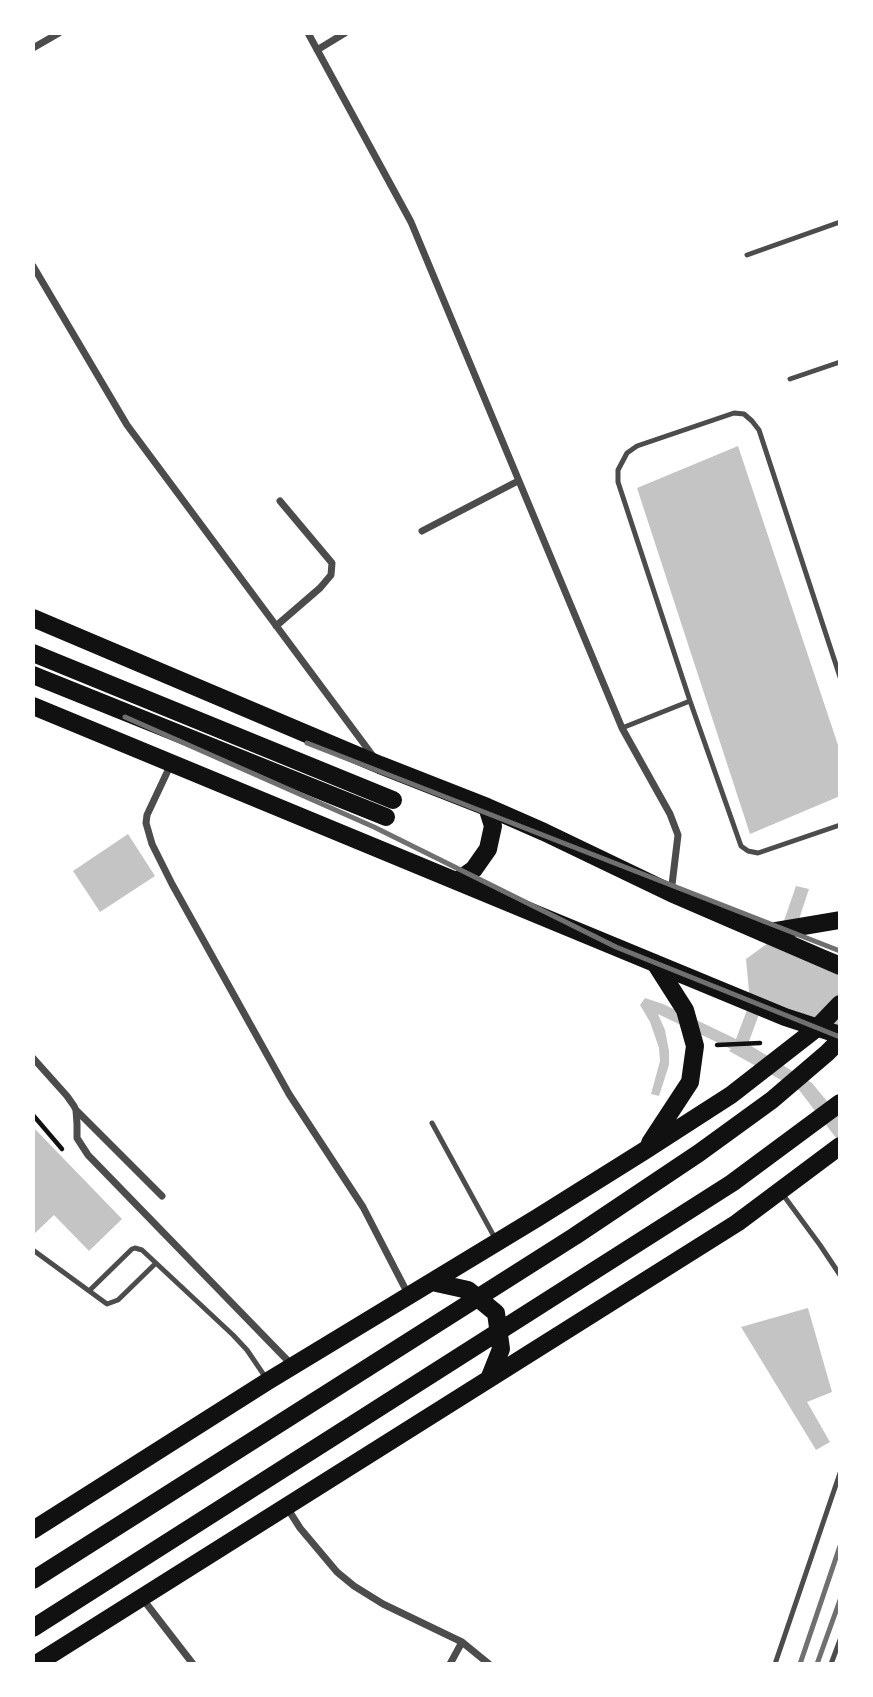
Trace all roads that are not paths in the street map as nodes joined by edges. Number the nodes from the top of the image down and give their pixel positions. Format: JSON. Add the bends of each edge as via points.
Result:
{"nodes":[{"id":1,"x":59,"y":33,"type":"edge"},
{"id":2,"x":308,"y":33,"type":"edge"},
{"id":3,"x":345,"y":33,"type":"edge"},
{"id":4,"x":33,"y":48,"type":"edge"},
{"id":5,"x":317,"y":50,"type":"junction"},
{"id":6,"x":840,"y":222,"type":"edge"},
{"id":7,"x":747,"y":255,"type":"dead end"},
{"id":8,"x":33,"y":265,"type":"edge"},
{"id":9,"x":840,"y":362,"type":"edge"},
{"id":10,"x":790,"y":379,"type":"dead end"},
{"id":11,"x":518,"y":481,"type":"junction"},
{"id":12,"x":280,"y":501,"type":"dead end"},
{"id":13,"x":422,"y":531,"type":"dead end"},
{"id":14,"x":33,"y":618,"type":"edge"},
{"id":15,"x":276,"y":626,"type":"junction"},
{"id":16,"x":33,"y":653,"type":"edge"},
{"id":17,"x":33,"y":675,"type":"edge"},
{"id":18,"x":840,"y":677,"type":"edge"},
{"id":19,"x":690,"y":701,"type":"junction"},
{"id":20,"x":33,"y":706,"type":"edge"},
{"id":21,"x":622,"y":728,"type":"junction"},
{"id":22,"x":171,"y":763,"type":"junction"},
{"id":23,"x":380,"y":765,"type":"junction"},
{"id":24,"x":393,"y":800,"type":"dead end"},
{"id":25,"x":487,"y":807,"type":"junction"},
{"id":26,"x":386,"y":817,"type":"dead end"},
{"id":27,"x":840,"y":825,"type":"edge"},
{"id":28,"x":457,"y":881,"type":"junction"},
{"id":29,"x":671,"y":893,"type":"junction"},
{"id":30,"x":840,"y":920,"type":"edge"},
{"id":31,"x":763,"y":933,"type":"junction"},
{"id":32,"x":655,"y":963,"type":"junction"},
{"id":33,"x":840,"y":966,"type":"edge"},
{"id":34,"x":840,"y":1004,"type":"edge"},
{"id":35,"x":817,"y":1028,"type":"junction"},
{"id":36,"x":840,"y":1038,"type":"edge"},
{"id":37,"x":33,"y":1058,"type":"edge"},
{"id":38,"x":840,"y":1103,"type":"edge"},
{"id":39,"x":76,"y":1110,"type":"junction"},
{"id":40,"x":432,"y":1123,"type":"dead end"},
{"id":41,"x":840,"y":1146,"type":"edge"},
{"id":42,"x":644,"y":1152,"type":"junction"},
{"id":43,"x":779,"y":1191,"type":"junction"},
{"id":44,"x":162,"y":1196,"type":"dead end"},
{"id":45,"x":497,"y":1242,"type":"junction"},
{"id":46,"x":33,"y":1250,"type":"edge"},
{"id":47,"x":156,"y":1262,"type":"junction"},
{"id":48,"x":840,"y":1275,"type":"edge"},
{"id":49,"x":432,"y":1282,"type":"junction"},
{"id":50,"x":90,"y":1290,"type":"junction"},
{"id":51,"x":409,"y":1296,"type":"junction"},
{"id":52,"x":292,"y":1366,"type":"junction"},
{"id":53,"x":489,"y":1379,"type":"junction"},
{"id":54,"x":268,"y":1381,"type":"junction"},
{"id":55,"x":840,"y":1473,"type":"edge"},
{"id":56,"x":286,"y":1506,"type":"junction"},
{"id":57,"x":37,"y":1523,"type":"edge"},
{"id":58,"x":33,"y":1580,"type":"edge"},
{"id":59,"x":141,"y":1597,"type":"junction"},
{"id":60,"x":33,"y":1628,"type":"edge"},
{"id":61,"x":840,"y":1640,"type":"edge"},
{"id":62,"x":462,"y":1642,"type":"junction"},
{"id":63,"x":36,"y":1664,"type":"edge"},
{"id":64,"x":192,"y":1664,"type":"edge"},
{"id":65,"x":450,"y":1664,"type":"edge"},
{"id":66,"x":489,"y":1664,"type":"edge"},
{"id":67,"x":775,"y":1664,"type":"edge"},
{"id":68,"x":831,"y":1664,"type":"edge"}],
"edges":[{"from":1,"to":4,"type":"street"},
{"from":2,"to":5,"type":"street"},
{"from":3,"to":5,"type":"street"},
{"from":5,"to":11,"type":"street","via":[[411,222]]},
{"from":6,"to":7,"type":"lane"},
{"from":8,"to":15,"type":"street","via":[[127,425]]},
{"from":9,"to":10,"type":"lane"},
{"from":11,"to":13,"type":"street"},
{"from":11,"to":21,"type":"street"},
{"from":12,"to":15,"type":"street","via":[[332,563],[331,575],[320,588]]},
{"from":14,"to":23,"type":"main road"},
{"from":15,"to":23,"type":"street"},
{"from":16,"to":24,"type":"main road"},
{"from":17,"to":26,"type":"main road"},
{"from":18,"to":19,"type":"lane","via":[[759,429],[748,417],[734,412],[633,448],[624,457],[618,476]]},
{"from":19,"to":21,"type":"lane"},
{"from":19,"to":27,"type":"lane","via":[[744,849],[758,853]]},
{"from":20,"to":22,"type":"main road"},
{"from":21,"to":29,"type":"street","via":[[678,835]]},
{"from":22,"to":28,"type":"main road"},
{"from":22,"to":51,"type":"street","via":[[147,815],[152,844],[289,1094],[363,1207]]},
{"from":23,"to":25,"type":"main road"},
{"from":25,"to":28,"type":"main road","via":[[493,827],[488,849],[474,869]]},
{"from":25,"to":29,"type":"main road"},
{"from":28,"to":32,"type":"main road"},
{"from":29,"to":31,"type":"main road"},
{"from":30,"to":31,"type":"main road"},
{"from":31,"to":33,"type":"main road"},
{"from":32,"to":35,"type":"main road"},
{"from":32,"to":42,"type":"main road","via":[[685,1010],[695,1045],[690,1082]]},
{"from":34,"to":35,"type":"main road"},
{"from":35,"to":36,"type":"main road"},
{"from":35,"to":42,"type":"main road","via":[[731,1095]]},
{"from":36,"to":58,"type":"main road","via":[[772,1100],[688,1160]]},
{"from":37,"to":39,"type":"street"},
{"from":38,"to":60,"type":"main road","via":[[732,1182]]},
{"from":39,"to":44,"type":"street"},
{"from":39,"to":52,"type":"street","via":[[77,1138],[88,1155]]},
{"from":40,"to":45,"type":"lane"},
{"from":41,"to":43,"type":"main road"},
{"from":42,"to":45,"type":"main road"},
{"from":43,"to":48,"type":"lane"},
{"from":43,"to":53,"type":"main road","via":[[737,1223]]},
{"from":45,"to":49,"type":"main road"},
{"from":46,"to":50,"type":"lane"},
{"from":47,"to":50,"type":"lane","via":[[114,1302],[106,1303]]},
{"from":47,"to":50,"type":"lane","via":[[142,1250],[132,1249]]},
{"from":47,"to":54,"type":"lane","via":[[233,1335]]},
{"from":49,"to":51,"type":"main road"},
{"from":49,"to":53,"type":"main road","via":[[468,1290],[496,1313],[500,1349]]},
{"from":51,"to":52,"type":"main road"},
{"from":52,"to":54,"type":"main road"},
{"from":53,"to":56,"type":"main road"},
{"from":54,"to":57,"type":"main road"},
{"from":55,"to":67,"type":"lane"},
{"from":56,"to":59,"type":"main road"},
{"from":56,"to":62,"type":"street","via":[[337,1572],[354,1586]]},
{"from":59,"to":63,"type":"main road"},
{"from":59,"to":64,"type":"street"},
{"from":61,"to":68,"type":"lane"},
{"from":62,"to":65,"type":"street"},
{"from":62,"to":66,"type":"street"}]}
